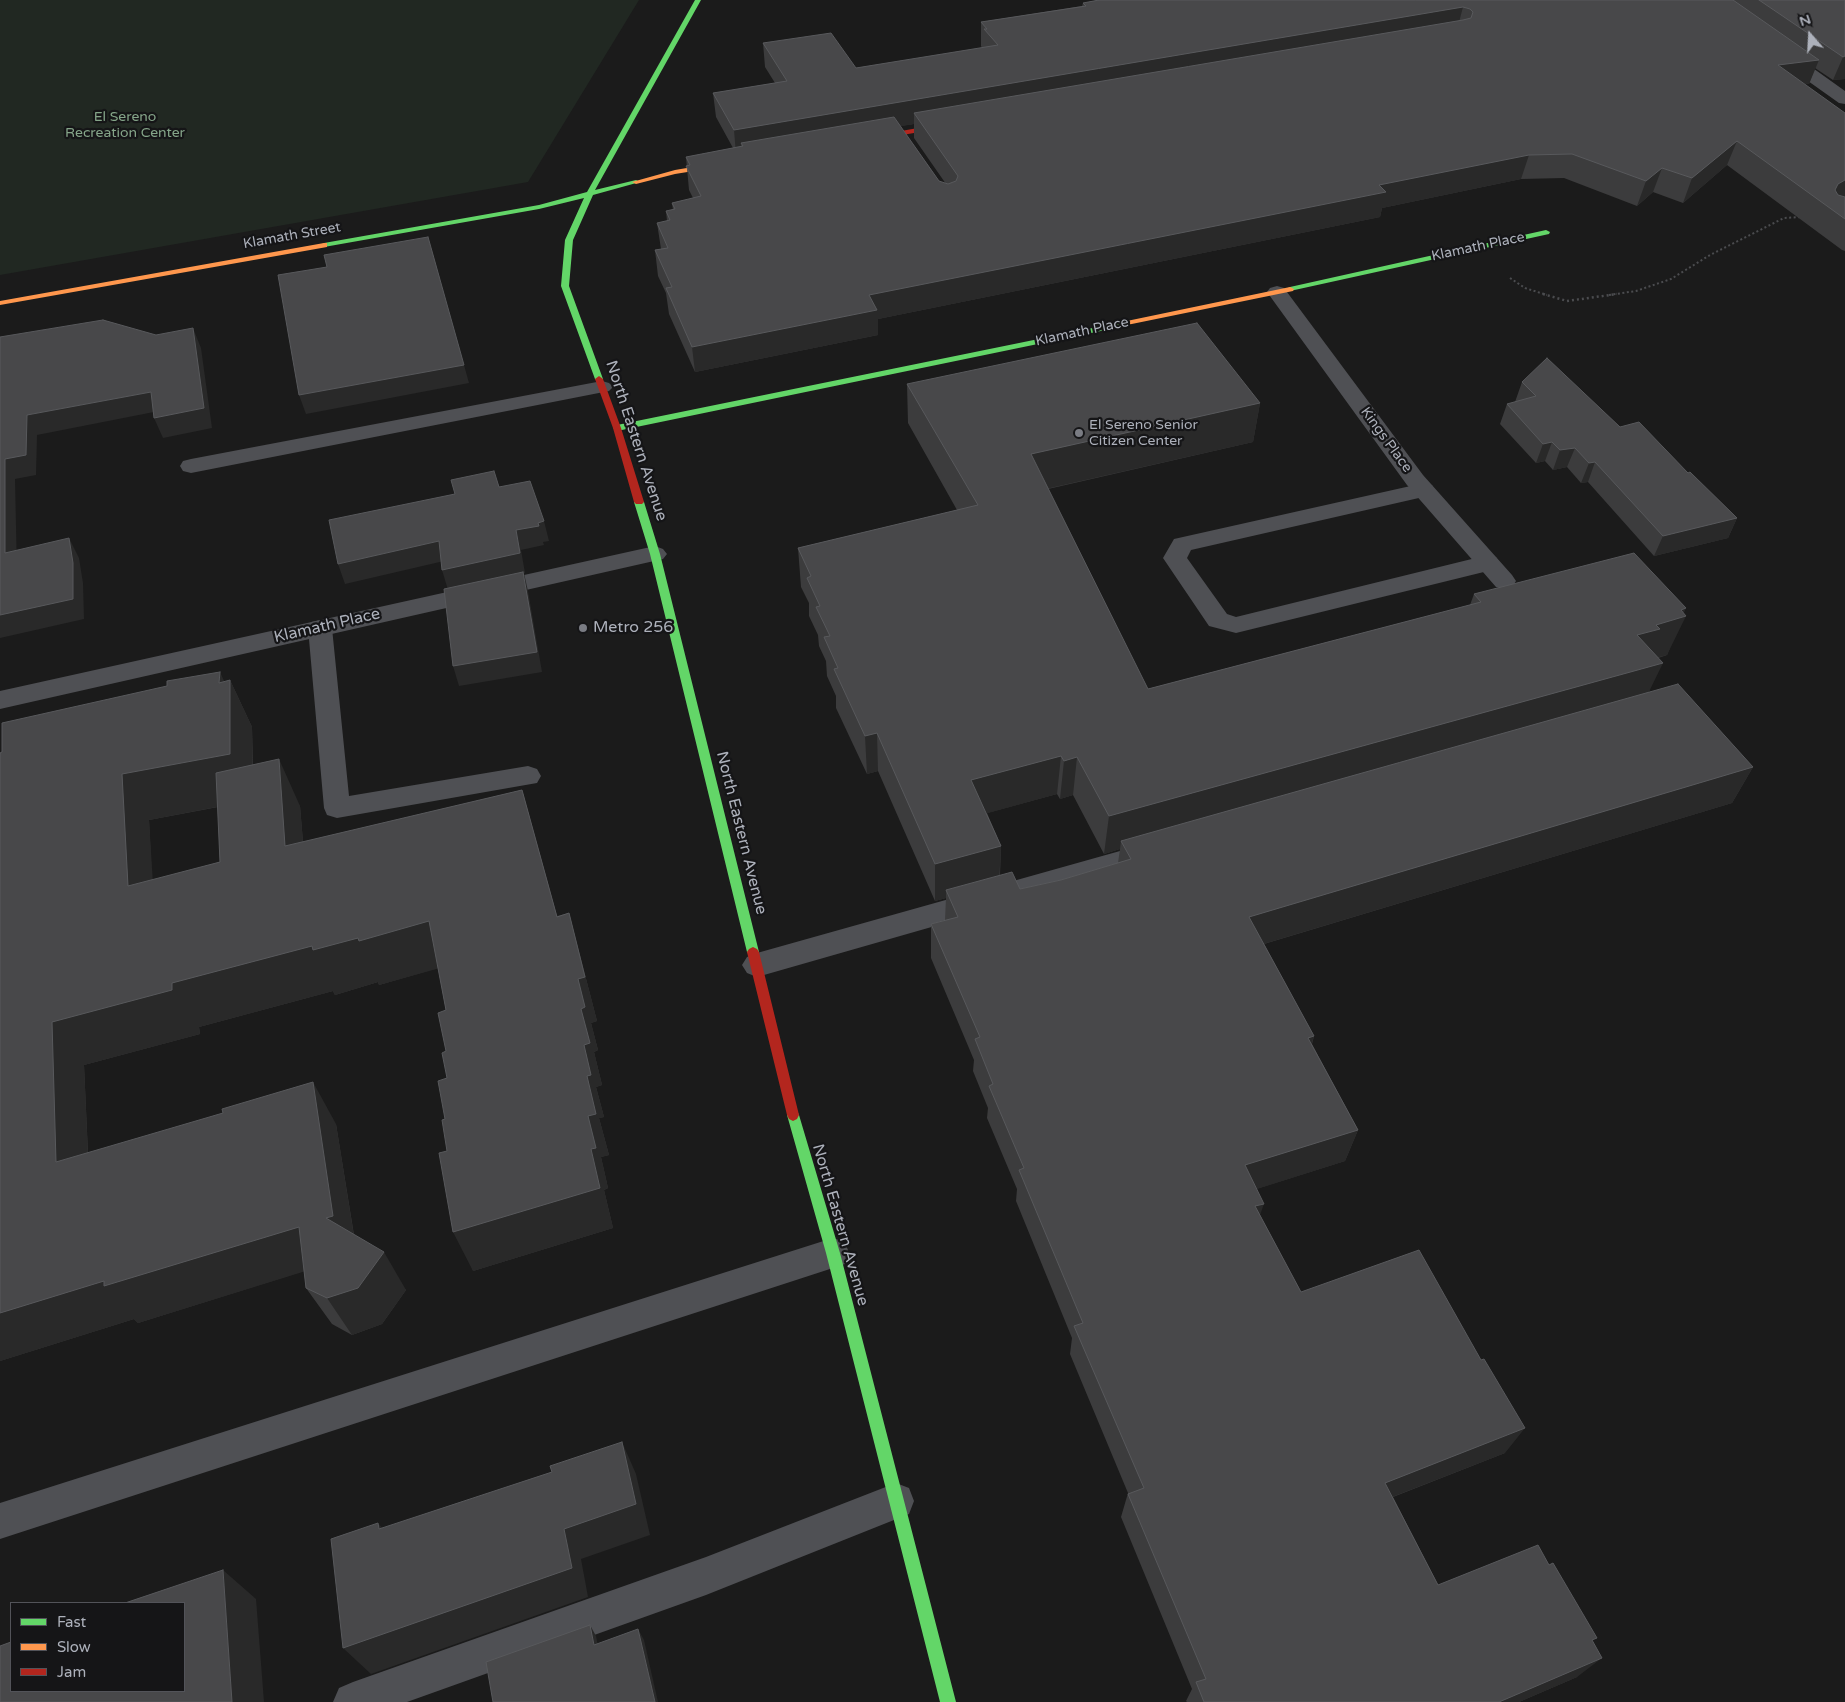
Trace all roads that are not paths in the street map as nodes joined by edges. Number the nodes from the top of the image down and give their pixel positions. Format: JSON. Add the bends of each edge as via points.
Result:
{"nodes":[{"id":1,"x":698,"y":0,"type":"edge"},
{"id":2,"x":1766,"y":44,"type":"edge"},
{"id":3,"x":1845,"y":99,"type":"edge"},
{"id":4,"x":959,"y":123,"type":"edge"},
{"id":5,"x":900,"y":133,"type":"junction"},
{"id":6,"x":861,"y":140,"type":"edge"},
{"id":7,"x":910,"y":148,"type":"edge"},
{"id":8,"x":734,"y":162,"type":"edge"},
{"id":9,"x":589,"y":195,"type":"junction"},
{"id":10,"x":1546,"y":232,"type":"dead end"},
{"id":11,"x":1277,"y":292,"type":"junction"},
{"id":12,"x":0,"y":303,"type":"edge"},
{"id":13,"x":602,"y":387,"type":"junction"},
{"id":14,"x":617,"y":428,"type":"junction"},
{"id":15,"x":191,"y":466,"type":"dead end"},
{"id":16,"x":1424,"y":490,"type":"junction"},
{"id":17,"x":655,"y":554,"type":"junction"},
{"id":18,"x":1488,"y":563,"type":"junction"},
{"id":19,"x":1504,"y":581,"type":"dead end"},
{"id":20,"x":320,"y":628,"type":"junction"},
{"id":21,"x":0,"y":700,"type":"edge"},
{"id":22,"x":528,"y":776,"type":"dead end"},
{"id":23,"x":1177,"y":846,"type":"edge"},
{"id":24,"x":757,"y":965,"type":"junction"},
{"id":25,"x":833,"y":1253,"type":"junction"},
{"id":26,"x":896,"y":1501,"type":"junction"},
{"id":27,"x":0,"y":1521,"type":"edge"},
{"id":28,"x":353,"y":1702,"type":"edge"},
{"id":29,"x":948,"y":1702,"type":"edge"}],
"edges":[{"from":1,"to":9,"type":"main road","name":"North Eastern Avenue"},
{"from":2,"to":3,"type":"street"},
{"from":4,"to":5,"type":"main road"},
{"from":5,"to":6,"type":"main road"},
{"from":5,"to":7,"type":"street"},
{"from":8,"to":9,"type":"main road","name":"Klamath Street","via":[[675,172]]},
{"from":9,"to":12,"type":"main road","name":"Klamath Street","via":[[539,207]]},
{"from":9,"to":13,"type":"main road","name":"North Eastern Avenue","via":[[569,240],[565,286]]},
{"from":10,"to":11,"type":"main road","name":"Klamath Place"},
{"from":11,"to":14,"type":"main road","name":"Klamath Place"},
{"from":11,"to":16,"type":"street","name":"Kings Place"},
{"from":13,"to":14,"type":"main road","name":"North Eastern Avenue"},
{"from":13,"to":15,"type":"street"},
{"from":14,"to":17,"type":"main road","name":"North Eastern Avenue"},
{"from":16,"to":18,"type":"street","name":"Kings Place"},
{"from":16,"to":18,"type":"street","via":[[1182,544],[1175,558],[1218,620],[1236,625]]},
{"from":17,"to":20,"type":"street","name":"Klamath Place"},
{"from":17,"to":24,"type":"main road","name":"North Eastern Avenue"},
{"from":18,"to":19,"type":"street","name":"Kings Place"},
{"from":20,"to":21,"type":"street","name":"Klamath Place"},
{"from":20,"to":22,"type":"street","via":[[337,808]]},
{"from":23,"to":24,"type":"street"},
{"from":24,"to":25,"type":"main road","name":"North Eastern Avenue","via":[[801,1146]]},
{"from":25,"to":26,"type":"main road","name":"North Eastern Avenue"},
{"from":25,"to":27,"type":"street"},
{"from":26,"to":28,"type":"street","via":[[706,1576]]},
{"from":26,"to":29,"type":"main road","name":"North Eastern Avenue"}]}
